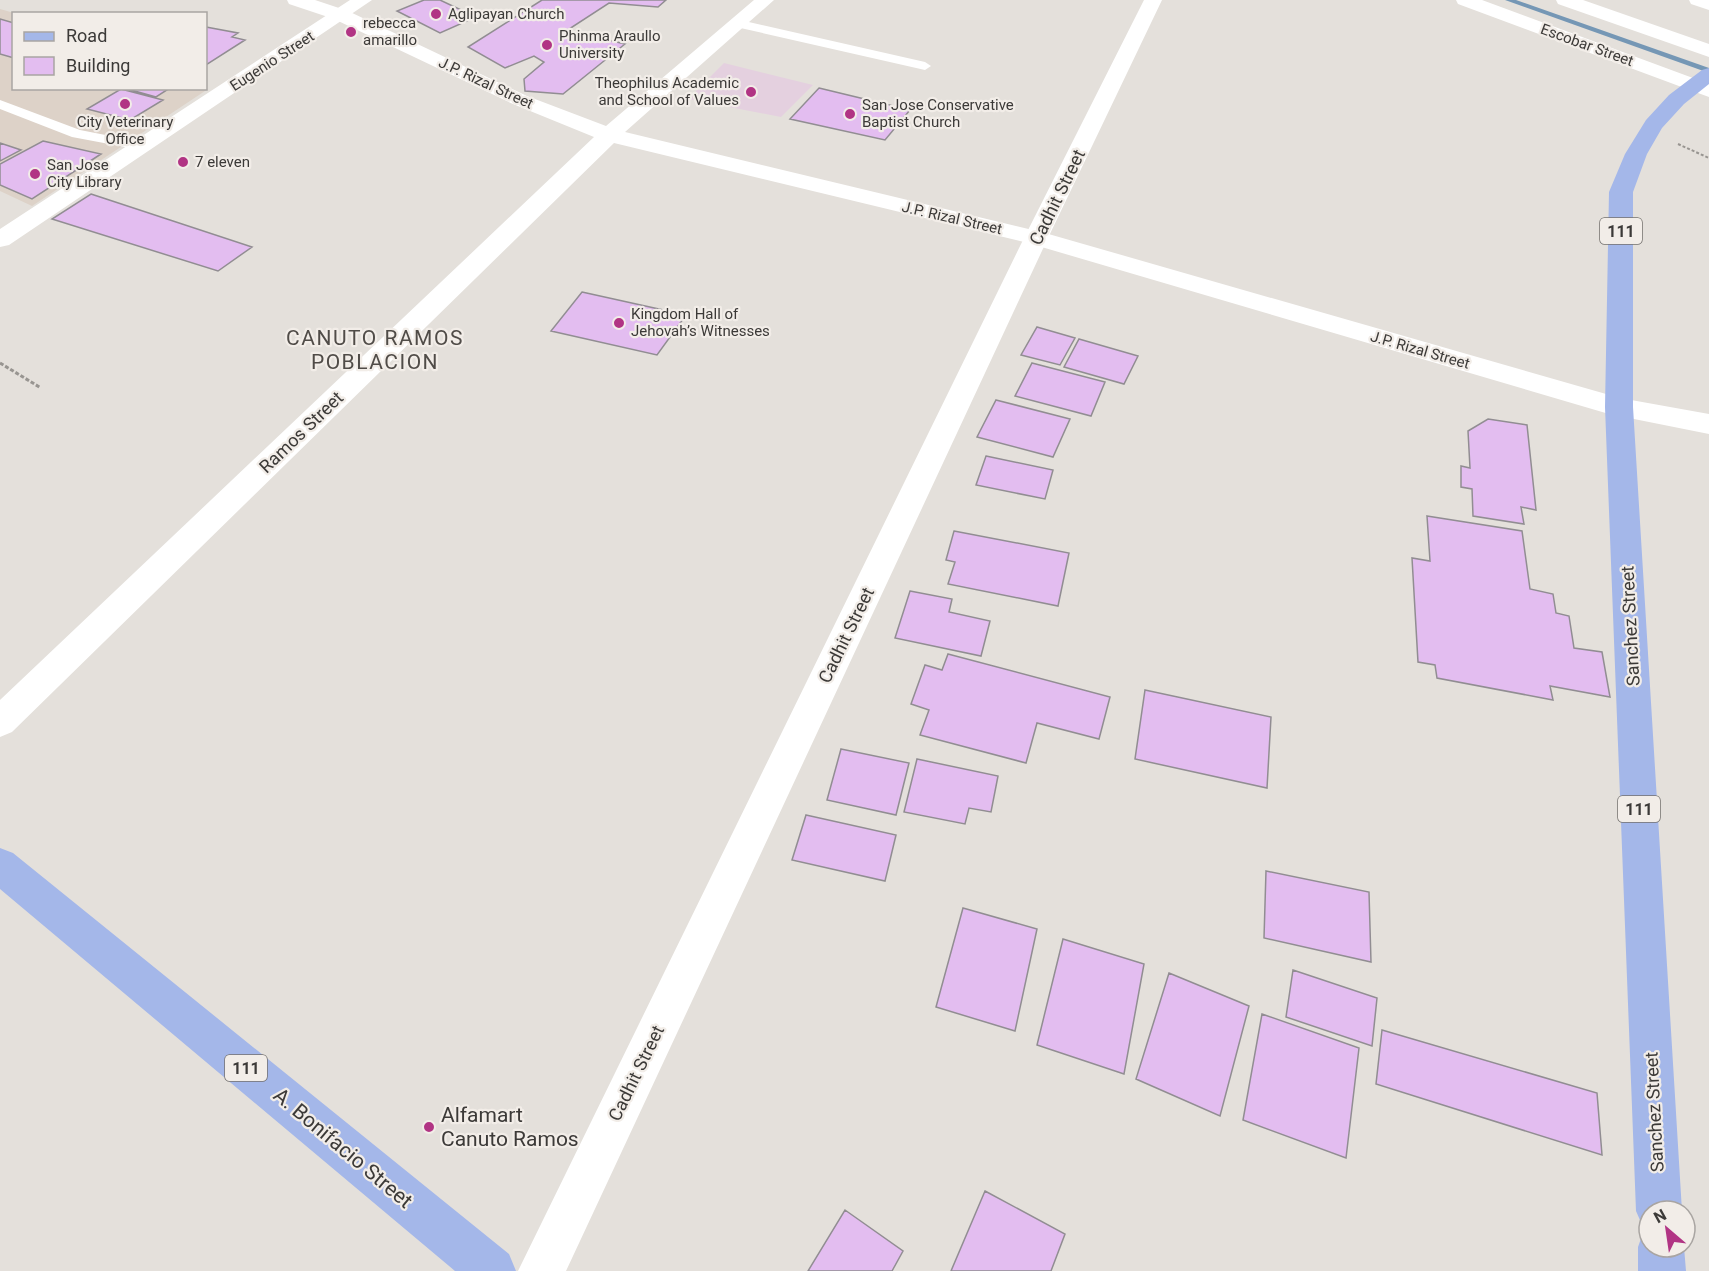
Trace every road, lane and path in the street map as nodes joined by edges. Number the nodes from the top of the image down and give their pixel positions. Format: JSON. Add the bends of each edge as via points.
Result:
{"nodes":[{"id":1,"x":296,"y":0,"type":"edge"},
{"id":2,"x":363,"y":0,"type":"edge"},
{"id":3,"x":765,"y":0,"type":"edge"},
{"id":4,"x":1153,"y":0,"type":"edge"},
{"id":5,"x":1465,"y":0,"type":"edge"},
{"id":6,"x":1564,"y":0,"type":"edge"},
{"id":7,"x":1699,"y":0,"type":"edge"},
{"id":8,"x":1709,"y":4,"type":"edge"},
{"id":9,"x":341,"y":15,"type":"junction"},
{"id":10,"x":740,"y":24,"type":"junction"},
{"id":11,"x":1709,"y":51,"type":"edge"},
{"id":12,"x":925,"y":66,"type":"dead end"},
{"id":13,"x":1703,"y":83,"type":"edge"},
{"id":14,"x":0,"y":104,"type":"edge"},
{"id":15,"x":609,"y":135,"type":"junction"},
{"id":16,"x":141,"y":146,"type":"junction"},
{"id":17,"x":1036,"y":238,"type":"junction"},
{"id":18,"x":0,"y":240,"type":"edge"},
{"id":19,"x":0,"y":363,"type":"edge"},
{"id":20,"x":41,"y":388,"type":"dead end"},
{"id":21,"x":1619,"y":407,"type":"junction"},
{"id":22,"x":1709,"y":424,"type":"edge"},
{"id":23,"x":0,"y":722,"type":"edge"},
{"id":24,"x":0,"y":866,"type":"edge"},
{"id":25,"x":1658,"y":1199,"type":"edge"},
{"id":26,"x":492,"y":1271,"type":"edge"},
{"id":27,"x":542,"y":1271,"type":"edge"}],
"edges":[{"from":1,"to":9,"type":"street","name":"J.P. Rizal Street"},
{"from":2,"to":9,"type":"street","name":"Eugenio Street"},
{"from":3,"to":10,"type":"street","name":"Ramos Street"},
{"from":4,"to":17,"type":"street","name":"Cadhit Street"},
{"from":5,"to":13,"type":"street","name":"Escobar Street"},
{"from":6,"to":11,"type":"street"},
{"from":7,"to":8,"type":"street"},
{"from":9,"to":15,"type":"street","name":"J.P. Rizal Street","via":[[520,100]]},
{"from":9,"to":16,"type":"street","name":"Eugenio Street"},
{"from":10,"to":12,"type":"lane"},
{"from":10,"to":15,"type":"street","name":"Ramos Street"},
{"from":13,"to":21,"type":"main road","name":"Sanchez Street","number":"111","via":[[1659,116],[1647,130],[1622,192]]},
{"from":14,"to":16,"type":"lane","via":[[77,134]]},
{"from":15,"to":17,"type":"street","name":"J.P. Rizal Street"},
{"from":15,"to":23,"type":"street","name":"Ramos Street"},
{"from":16,"to":18,"type":"street","name":"Eugenio Street"},
{"from":17,"to":21,"type":"street","name":"J.P. Rizal Street"},
{"from":17,"to":27,"type":"street","name":"Cadhit Street"},
{"from":19,"to":20,"type":"path"},
{"from":21,"to":22,"type":"street","name":"J.P. Rizal Street"},
{"from":21,"to":25,"type":"main road","name":"Sanchez Street","number":"111"},
{"from":24,"to":26,"type":"main road","name":"A. Bonifacio Street","number":"111"}]}
